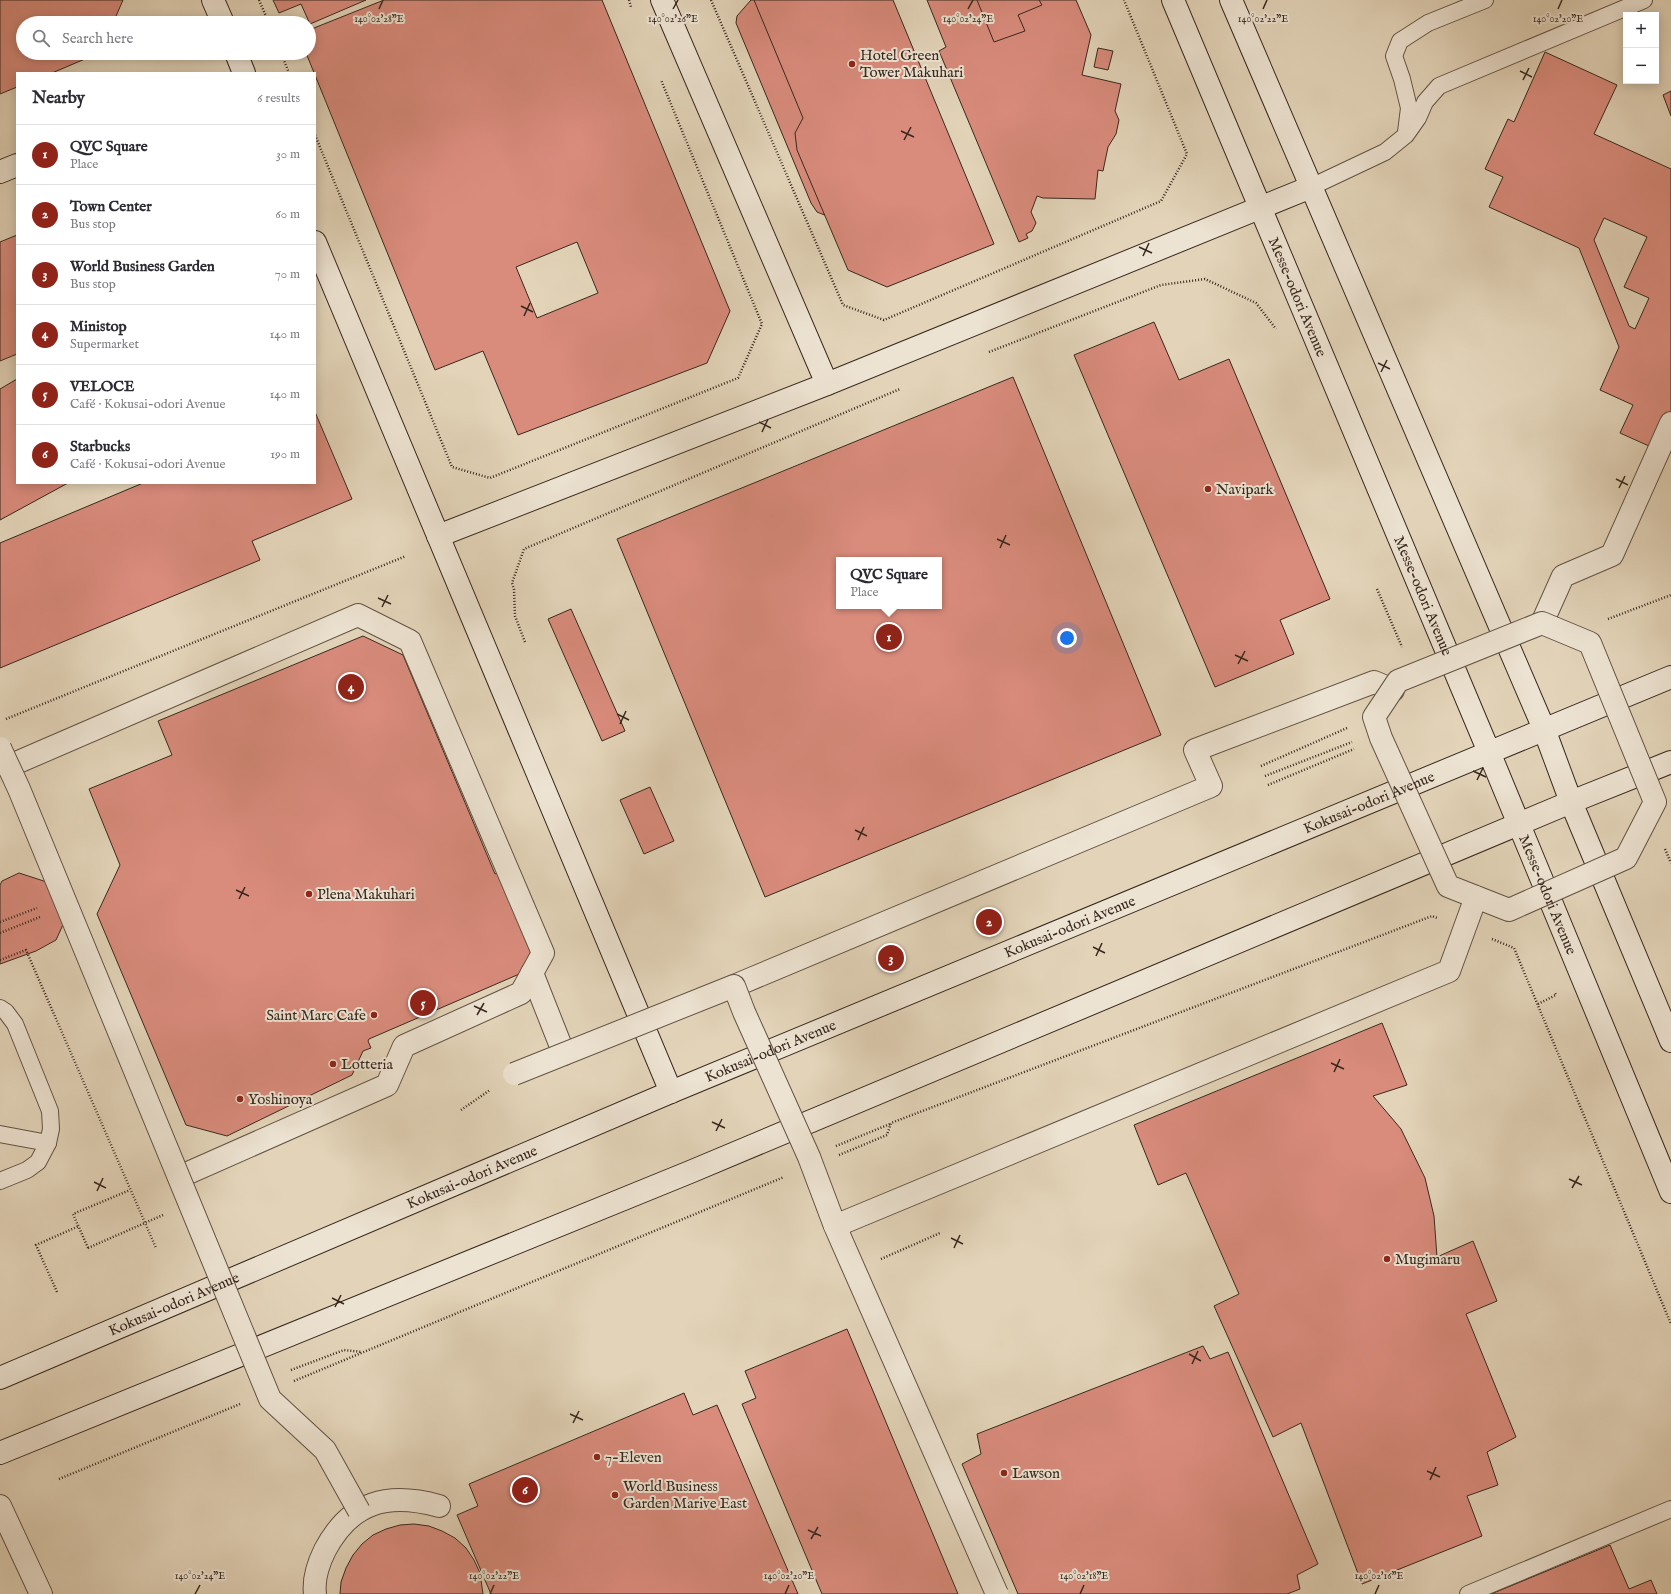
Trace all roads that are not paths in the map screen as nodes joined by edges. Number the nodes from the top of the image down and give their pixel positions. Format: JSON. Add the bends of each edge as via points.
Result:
{"nodes":[{"id":1,"x":214,"y":0,"type":"edge"},
{"id":2,"x":662,"y":0,"type":"edge"},
{"id":3,"x":1173,"y":0,"type":"edge"},
{"id":4,"x":1231,"y":0,"type":"edge"},
{"id":5,"x":1485,"y":0,"type":"edge"},
{"id":6,"x":1644,"y":0,"type":"edge"},
{"id":7,"x":220,"y":16,"type":"edge"},
{"id":8,"x":1406,"y":135,"type":"junction"},
{"id":9,"x":16,"y":165,"type":"edge"},
{"id":10,"x":0,"y":172,"type":"edge"},
{"id":11,"x":1311,"y":187,"type":"junction"},
{"id":12,"x":1260,"y":208,"type":"junction"},
{"id":13,"x":316,"y":244,"type":"edge"},
{"id":14,"x":827,"y":384,"type":"junction"},
{"id":15,"x":1671,"y":422,"type":"edge"},
{"id":16,"x":438,"y":536,"type":"junction"},
{"id":17,"x":1542,"y":623,"type":"junction"},
{"id":18,"x":1671,"y":677,"type":"edge"},
{"id":19,"x":1393,"y":690,"type":"junction"},
{"id":20,"x":1544,"y":729,"type":"junction"},
{"id":21,"x":1489,"y":752,"type":"junction"},
{"id":22,"x":5,"y":757,"type":"edge"},
{"id":23,"x":1671,"y":762,"type":"edge"},
{"id":24,"x":1571,"y":802,"type":"junction"},
{"id":25,"x":1519,"y":825,"type":"junction"},
{"id":26,"x":1476,"y":897,"type":"junction"},
{"id":27,"x":532,"y":973,"type":"junction"},
{"id":28,"x":734,"y":986,"type":"junction"},
{"id":29,"x":0,"y":1008,"type":"edge"},
{"id":30,"x":1671,"y":1041,"type":"edge"},
{"id":31,"x":564,"y":1054,"type":"junction"},
{"id":32,"x":514,"y":1074,"type":"road end"},
{"id":33,"x":671,"y":1092,"type":"junction"},
{"id":34,"x":0,"y":1134,"type":"edge"},
{"id":35,"x":48,"y":1143,"type":"junction"},
{"id":36,"x":179,"y":1177,"type":"junction"},
{"id":37,"x":0,"y":1181,"type":"edge"},
{"id":38,"x":1671,"y":1192,"type":"edge"},
{"id":39,"x":835,"y":1226,"type":"junction"},
{"id":40,"x":0,"y":1378,"type":"edge"},
{"id":41,"x":0,"y":1453,"type":"edge"},
{"id":42,"x":0,"y":1506,"type":"edge"},
{"id":43,"x":439,"y":1506,"type":"dead end"},
{"id":44,"x":1671,"y":1509,"type":"edge"},
{"id":45,"x":359,"y":1511,"type":"junction"},
{"id":46,"x":42,"y":1594,"type":"edge"},
{"id":47,"x":315,"y":1594,"type":"edge"},
{"id":48,"x":997,"y":1594,"type":"edge"},
{"id":49,"x":1468,"y":1594,"type":"edge"}],
"edges":[{"from":1,"to":7,"type":"street"},
{"from":2,"to":14,"type":"street"},
{"from":3,"to":12,"type":"street","name":"Messe-odori Avenue"},
{"from":4,"to":11,"type":"street"},
{"from":5,"to":8,"type":"lane","via":[[1428,23],[1400,41],[1394,56],[1409,108]]},
{"from":6,"to":8,"type":"lane","via":[[1439,86],[1425,102]]},
{"from":8,"to":11,"type":"lane","via":[[1385,152]]},
{"from":9,"to":10,"type":"street"},
{"from":11,"to":12,"type":"street"},
{"from":11,"to":20,"type":"street"},
{"from":12,"to":14,"type":"street"},
{"from":12,"to":21,"type":"street","name":"Messe-odori Avenue"},
{"from":13,"to":16,"type":"street"},
{"from":14,"to":16,"type":"street"},
{"from":15,"to":17,"type":"street","via":[[1612,555],[1563,576]]},
{"from":16,"to":33,"type":"street"},
{"from":17,"to":19,"type":"street","bridge":true,"via":[[1398,681]]},
{"from":17,"to":26,"type":"street","bridge":true,"via":[[1590,643],[1655,802],[1626,858],[1509,910]]},
{"from":18,"to":20,"type":"street","name":"Kokusai-odori Avenue"},
{"from":19,"to":26,"type":"street","bridge":true,"via":[[1378,729],[1448,886]]},
{"from":19,"to":28,"type":"street","via":[[1374,682],[1195,750],[1211,786]]},
{"from":20,"to":21,"type":"street","name":"Kokusai-odori Avenue"},
{"from":20,"to":24,"type":"street"},
{"from":21,"to":25,"type":"street","name":"Messe-odori Avenue"},
{"from":21,"to":33,"type":"street","name":"Kokusai-odori Avenue"},
{"from":22,"to":27,"type":"street","via":[[358,615],[410,641],[543,953]]},
{"from":22,"to":36,"type":"street","bridge":true},
{"from":23,"to":24,"type":"street"},
{"from":24,"to":25,"type":"street"},
{"from":24,"to":30,"type":"street"},
{"from":25,"to":38,"type":"street","name":"Messe-odori Avenue"},
{"from":25,"to":41,"type":"street","via":[[690,1172]]},
{"from":26,"to":39,"type":"street","bridge":true,"via":[[1448,971]]},
{"from":27,"to":31,"type":"street"},
{"from":27,"to":36,"type":"street","via":[[521,993],[404,1046],[387,1085]]},
{"from":28,"to":31,"type":"street","bridge":true},
{"from":28,"to":39,"type":"street","bridge":true},
{"from":29,"to":35,"type":"lane","via":[[15,1024],[50,1111],[51,1129]]},
{"from":31,"to":32,"type":"street","bridge":true},
{"from":33,"to":40,"type":"street","name":"Kokusai-odori Avenue"},
{"from":34,"to":35,"type":"lane"},
{"from":35,"to":37,"type":"lane","via":[[38,1162],[27,1170]]},
{"from":36,"to":45,"type":"street","bridge":true,"via":[[270,1399],[325,1450]]},
{"from":39,"to":48,"type":"street","bridge":true},
{"from":42,"to":46,"type":"street"},
{"from":43,"to":45,"type":"street","via":[[419,1500],[392,1500],[370,1504]]},
{"from":44,"to":49,"type":"lane"},
{"from":45,"to":47,"type":"street","via":[[333,1536],[326,1548],[314,1583]]}]}
